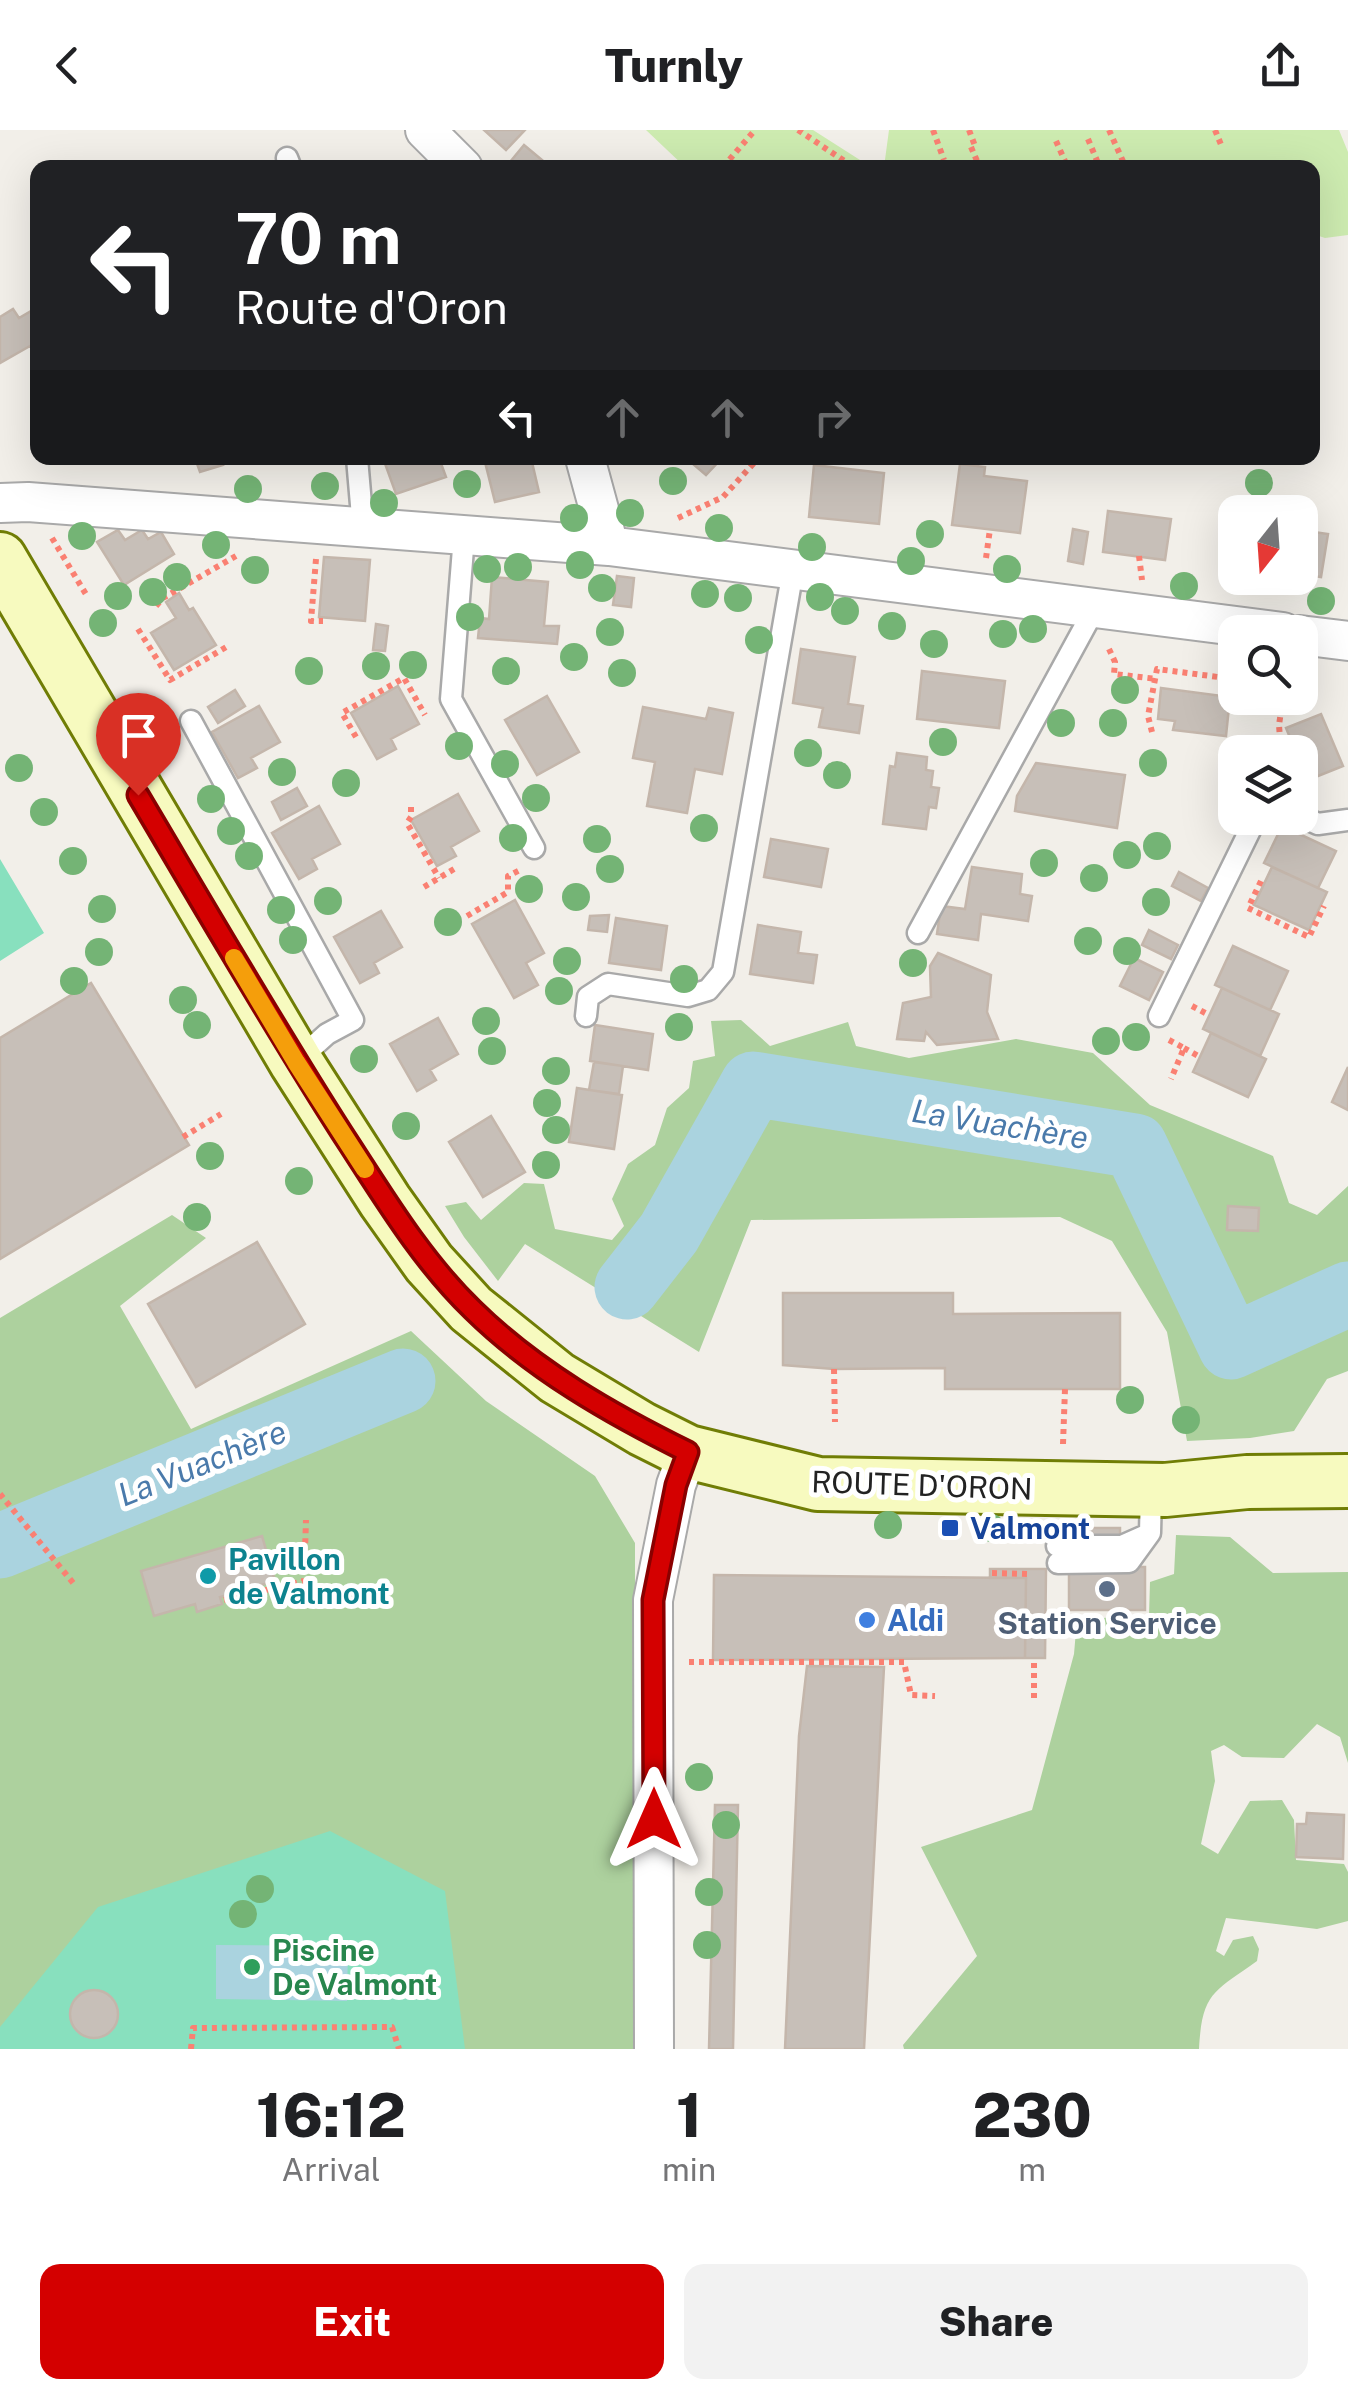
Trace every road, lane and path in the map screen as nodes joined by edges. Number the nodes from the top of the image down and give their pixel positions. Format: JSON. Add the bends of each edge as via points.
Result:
{"nodes":[{"id":1,"x":425,"y":130,"type":"edge"},
{"id":2,"x":756,"y":130,"type":"edge"},
{"id":3,"x":798,"y":130,"type":"edge"},
{"id":4,"x":933,"y":130,"type":"edge"},
{"id":5,"x":969,"y":130,"type":"edge"},
{"id":6,"x":1109,"y":130,"type":"edge"},
{"id":7,"x":1215,"y":130,"type":"edge"},
{"id":8,"x":1088,"y":139,"type":"dead end"},
{"id":9,"x":1056,"y":141,"type":"dead end"},
{"id":10,"x":1222,"y":147,"type":"dead end"},
{"id":11,"x":456,"y":160,"type":"edge"},
{"id":12,"x":729,"y":160,"type":"edge"},
{"id":13,"x":842,"y":160,"type":"edge"},
{"id":14,"x":940,"y":160,"type":"edge"},
{"id":15,"x":977,"y":160,"type":"edge"},
{"id":16,"x":1064,"y":160,"type":"edge"},
{"id":17,"x":1097,"y":160,"type":"edge"},
{"id":18,"x":1122,"y":160,"type":"edge"},
{"id":19,"x":358,"y":465,"type":"edge"},
{"id":20,"x":588,"y":465,"type":"edge"},
{"id":21,"x":753,"y":465,"type":"edge"},
{"id":22,"x":0,"y":502,"type":"edge"},
{"id":23,"x":242,"y":519,"type":"junction"},
{"id":24,"x":324,"y":525,"type":"junction"},
{"id":25,"x":363,"y":528,"type":"junction"},
{"id":26,"x":464,"y":536,"type":"junction"},
{"id":27,"x":52,"y":538,"type":"dead end"},
{"id":28,"x":617,"y":547,"type":"junction"},
{"id":29,"x":0,"y":559,"type":"edge"},
{"id":30,"x":793,"y":570,"type":"junction"},
{"id":31,"x":86,"y":596,"type":"dead end"},
{"id":32,"x":156,"y":606,"type":"dead end"},
{"id":33,"x":1095,"y":608,"type":"junction"},
{"id":34,"x":323,"y":621,"type":"dead end"},
{"id":35,"x":1218,"y":624,"type":"edge"},
{"id":36,"x":138,"y":629,"type":"dead end"},
{"id":37,"x":1318,"y":637,"type":"edge"},
{"id":38,"x":1348,"y":641,"type":"edge"},
{"id":39,"x":228,"y":646,"type":"dead end"},
{"id":40,"x":1108,"y":648,"type":"dead end"},
{"id":41,"x":1218,"y":676,"type":"dead end"},
{"id":42,"x":1156,"y":679,"type":"junction"},
{"id":43,"x":191,"y":721,"type":"dead end"},
{"id":44,"x":430,"y":725,"type":"dead end"},
{"id":45,"x":1152,"y":732,"type":"dead end"},
{"id":46,"x":356,"y":737,"type":"dead end"},
{"id":47,"x":411,"y":807,"type":"dead end"},
{"id":48,"x":1348,"y":820,"type":"edge"},
{"id":49,"x":1318,"y":824,"type":"edge"},
{"id":50,"x":1248,"y":835,"type":"edge"},
{"id":51,"x":534,"y":848,"type":"dead end"},
{"id":52,"x":524,"y":868,"type":"dead end"},
{"id":53,"x":454,"y":869,"type":"dead end"},
{"id":54,"x":439,"y":878,"type":"junction"},
{"id":55,"x":1261,"y":882,"type":"dead end"},
{"id":56,"x":424,"y":887,"type":"dead end"},
{"id":57,"x":1324,"y":906,"type":"dead end"},
{"id":58,"x":467,"y":916,"type":"dead end"},
{"id":59,"x":918,"y":933,"type":"dead end"},
{"id":60,"x":1196,"y":1008,"type":"dead end"},
{"id":61,"x":1209,"y":1015,"type":"dead end"},
{"id":62,"x":586,"y":1016,"type":"dead end"},
{"id":63,"x":1158,"y":1016,"type":"dead end"},
{"id":64,"x":1169,"y":1040,"type":"dead end"},
{"id":65,"x":1184,"y":1048,"type":"junction"},
{"id":66,"x":1200,"y":1056,"type":"dead end"},
{"id":67,"x":296,"y":1062,"type":"junction"},
{"id":68,"x":1171,"y":1079,"type":"dead end"},
{"id":69,"x":221,"y":1114,"type":"dead end"},
{"id":70,"x":184,"y":1137,"type":"dead end"},
{"id":71,"x":834,"y":1368,"type":"dead end"},
{"id":72,"x":1065,"y":1389,"type":"dead end"},
{"id":73,"x":835,"y":1422,"type":"dead end"},
{"id":74,"x":1063,"y":1444,"type":"dead end"},
{"id":75,"x":688,"y":1452,"type":"junction"},
{"id":76,"x":1348,"y":1481,"type":"edge"},
{"id":77,"x":0,"y":1494,"type":"edge"},
{"id":78,"x":1151,"y":1511,"type":"junction"},
{"id":79,"x":306,"y":1520,"type":"dead end"},
{"id":80,"x":1058,"y":1554,"type":"dead end"},
{"id":81,"x":992,"y":1574,"type":"dead end"},
{"id":82,"x":1029,"y":1574,"type":"dead end"},
{"id":83,"x":74,"y":1584,"type":"dead end"},
{"id":84,"x":224,"y":1600,"type":"dead end"},
{"id":85,"x":1034,"y":1659,"type":"dead end"},
{"id":86,"x":690,"y":1662,"type":"dead end"},
{"id":87,"x":935,"y":1696,"type":"dead end"},
{"id":88,"x":1034,"y":1698,"type":"dead end"},
{"id":89,"x":191,"y":2049,"type":"edge"},
{"id":90,"x":399,"y":2049,"type":"edge"},
{"id":91,"x":654,"y":2049,"type":"edge"}],
"edges":[{"from":1,"to":11,"type":"street"},
{"from":2,"to":12,"type":"path"},
{"from":3,"to":13,"type":"path"},
{"from":4,"to":14,"type":"path"},
{"from":5,"to":15,"type":"path"},
{"from":6,"to":18,"type":"path"},
{"from":7,"to":10,"type":"path"},
{"from":8,"to":17,"type":"path"},
{"from":9,"to":16,"type":"path"},
{"from":19,"to":25,"type":"lane"},
{"from":20,"to":28,"type":"street"},
{"from":21,"to":28,"type":"path","via":[[722,496]]},
{"from":22,"to":23,"type":"street"},
{"from":23,"to":24,"type":"street"},
{"from":23,"to":32,"type":"path","via":[[250,547]]},
{"from":24,"to":25,"type":"street"},
{"from":24,"to":34,"type":"path","via":[[311,621]]},
{"from":25,"to":26,"type":"street"},
{"from":26,"to":28,"type":"street"},
{"from":26,"to":51,"type":"lane","via":[[452,699]]},
{"from":27,"to":31,"type":"path"},
{"from":28,"to":30,"type":"street"},
{"from":29,"to":67,"type":"main road","name":"ROUTE D'ORON"},
{"from":30,"to":33,"type":"street"},
{"from":30,"to":62,"type":"lane","via":[[723,972],[708,990],[688,996],[608,984],[588,997]]},
{"from":33,"to":35,"type":"street"},
{"from":33,"to":59,"type":"lane"},
{"from":36,"to":39,"type":"path","via":[[170,680]]},
{"from":37,"to":38,"type":"street"},
{"from":40,"to":42,"type":"path","via":[[1114,674]]},
{"from":41,"to":42,"type":"path","via":[[1158,669]]},
{"from":42,"to":45,"type":"path","via":[[1148,716]]},
{"from":43,"to":67,"type":"lane","via":[[353,1020]]},
{"from":44,"to":46,"type":"path","via":[[404,678],[342,713]]},
{"from":47,"to":54,"type":"path","via":[[406,823]]},
{"from":48,"to":49,"type":"lane"},
{"from":50,"to":63,"type":"lane"},
{"from":52,"to":58,"type":"path","via":[[508,876],[508,892]]},
{"from":53,"to":54,"type":"path"},
{"from":54,"to":56,"type":"path"},
{"from":55,"to":57,"type":"path","via":[[1248,908],[1308,938]]},
{"from":60,"to":61,"type":"path"},
{"from":64,"to":65,"type":"path"},
{"from":65,"to":66,"type":"path"},
{"from":65,"to":68,"type":"path"},
{"from":67,"to":75,"type":"main road","name":"ROUTE D'ORON","via":[[429,1263],[471,1309],[557,1378]]},
{"from":69,"to":70,"type":"path"},
{"from":71,"to":73,"type":"path"},
{"from":72,"to":74,"type":"path"},
{"from":75,"to":78,"type":"main road","name":"ROUTE D'ORON","via":[[818,1484]]},
{"from":75,"to":91,"type":"street","via":[[653,1600]]},
{"from":76,"to":78,"type":"main road","name":"ROUTE D'ORON","via":[[1246,1482]]},
{"from":77,"to":83,"type":"path"},
{"from":78,"to":80,"type":"lane","via":[[1129,1562]]},
{"from":79,"to":84,"type":"path","via":[[304,1581]]},
{"from":81,"to":82,"type":"path"},
{"from":85,"to":88,"type":"path"},
{"from":86,"to":87,"type":"path","via":[[904,1662],[911,1694]]},
{"from":89,"to":90,"type":"path","via":[[193,2028],[392,2028]]}]}
